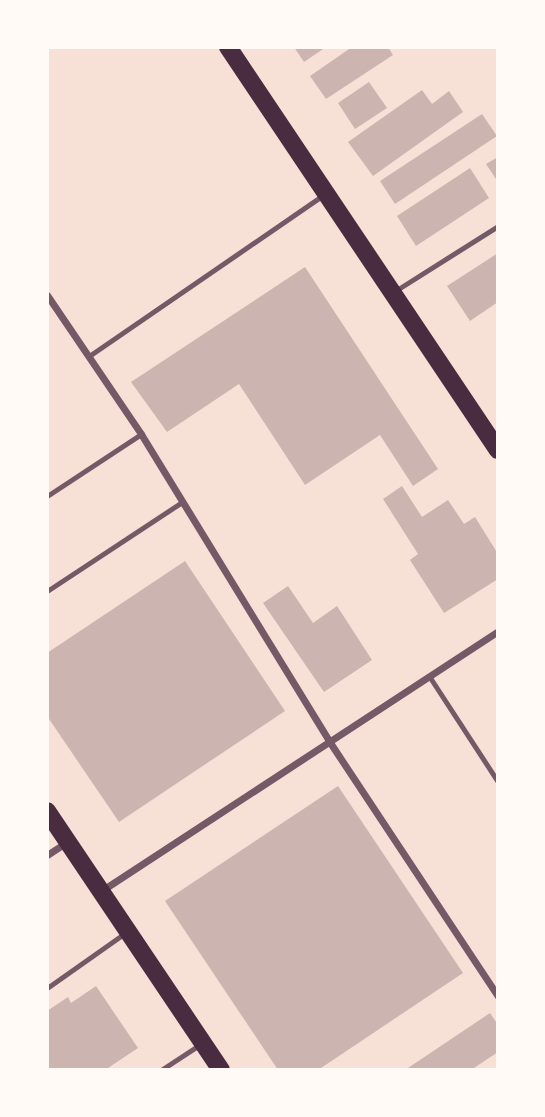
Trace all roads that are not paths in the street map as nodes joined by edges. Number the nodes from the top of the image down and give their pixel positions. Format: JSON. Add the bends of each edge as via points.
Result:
{"nodes":[{"id":1,"x":228,"y":47,"type":"edge"},
{"id":2,"x":326,"y":193,"type":"junction"},
{"id":3,"x":498,"y":226,"type":"edge"},
{"id":4,"x":392,"y":292,"type":"junction"},
{"id":5,"x":47,"y":295,"type":"edge"},
{"id":6,"x":89,"y":356,"type":"junction"},
{"id":7,"x":141,"y":434,"type":"junction"},
{"id":8,"x":498,"y":450,"type":"edge"},
{"id":9,"x":47,"y":496,"type":"edge"},
{"id":10,"x":182,"y":502,"type":"junction"},
{"id":11,"x":47,"y":590,"type":"edge"},
{"id":12,"x":498,"y":631,"type":"edge"},
{"id":13,"x":429,"y":676,"type":"junction"},
{"id":14,"x":329,"y":741,"type":"junction"},
{"id":15,"x":498,"y":782,"type":"edge"},
{"id":16,"x":47,"y":811,"type":"edge"},
{"id":17,"x":67,"y":842,"type":"junction"},
{"id":18,"x":47,"y":855,"type":"edge"},
{"id":19,"x":101,"y":891,"type":"junction"},
{"id":20,"x":128,"y":931,"type":"junction"},
{"id":21,"x":47,"y":988,"type":"edge"},
{"id":22,"x":498,"y":996,"type":"edge"},
{"id":23,"x":203,"y":1043,"type":"junction"},
{"id":24,"x":161,"y":1070,"type":"edge"},
{"id":25,"x":221,"y":1070,"type":"edge"}],
"edges":[{"from":1,"to":2,"type":"main road"},
{"from":2,"to":4,"type":"main road"},
{"from":2,"to":6,"type":"lane"},
{"from":3,"to":4,"type":"lane"},
{"from":4,"to":8,"type":"main road"},
{"from":5,"to":6,"type":"street"},
{"from":6,"to":7,"type":"street"},
{"from":7,"to":9,"type":"lane"},
{"from":7,"to":10,"type":"street"},
{"from":10,"to":11,"type":"lane"},
{"from":10,"to":14,"type":"street"},
{"from":12,"to":13,"type":"street"},
{"from":13,"to":14,"type":"street"},
{"from":13,"to":15,"type":"lane"},
{"from":14,"to":19,"type":"street"},
{"from":14,"to":22,"type":"street"},
{"from":16,"to":17,"type":"main road"},
{"from":17,"to":18,"type":"street"},
{"from":17,"to":19,"type":"main road"},
{"from":19,"to":20,"type":"main road"},
{"from":20,"to":21,"type":"lane"},
{"from":20,"to":23,"type":"main road"},
{"from":23,"to":24,"type":"lane"},
{"from":23,"to":25,"type":"main road"}]}
